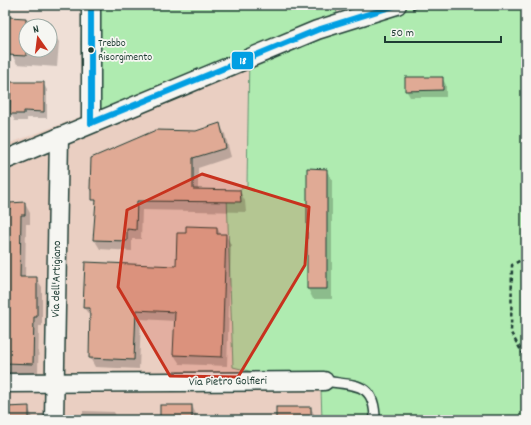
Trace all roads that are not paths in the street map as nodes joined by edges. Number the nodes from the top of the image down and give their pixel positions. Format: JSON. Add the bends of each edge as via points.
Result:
{"nodes":[{"id":1,"x":91,"y":5,"type":"edge"},
{"id":2,"x":398,"y":5,"type":"edge"},
{"id":3,"x":91,"y":123,"type":"junction"},
{"id":4,"x":59,"y":137,"type":"junction"},
{"id":5,"x":5,"y":160,"type":"edge"},
{"id":6,"x":324,"y":381,"type":"joint"},
{"id":7,"x":5,"y":383,"type":"edge"},
{"id":8,"x":55,"y":384,"type":"junction"},
{"id":9,"x":54,"y":420,"type":"edge"},
{"id":10,"x":375,"y":420,"type":"edge"}],
"edges":[{"from":1,"to":3,"type":"street"},
{"from":2,"to":3,"type":"street","via":[[317,30]]},
{"from":3,"to":4,"type":"street"},
{"from":4,"to":5,"type":"street"},
{"from":4,"to":8,"type":"street","name":"Via dell'Artigiano"},
{"from":6,"to":8,"type":"street","name":"Via Pietro Golfieri"},
{"from":6,"to":10,"type":"lane","name":"Via Pietro Golfieri","via":[[362,388],[369,392],[373,399]]},
{"from":7,"to":8,"type":"street","name":"Via Pietro Golfieri"},
{"from":8,"to":9,"type":"street","name":"Via dell'Artigiano"}]}
